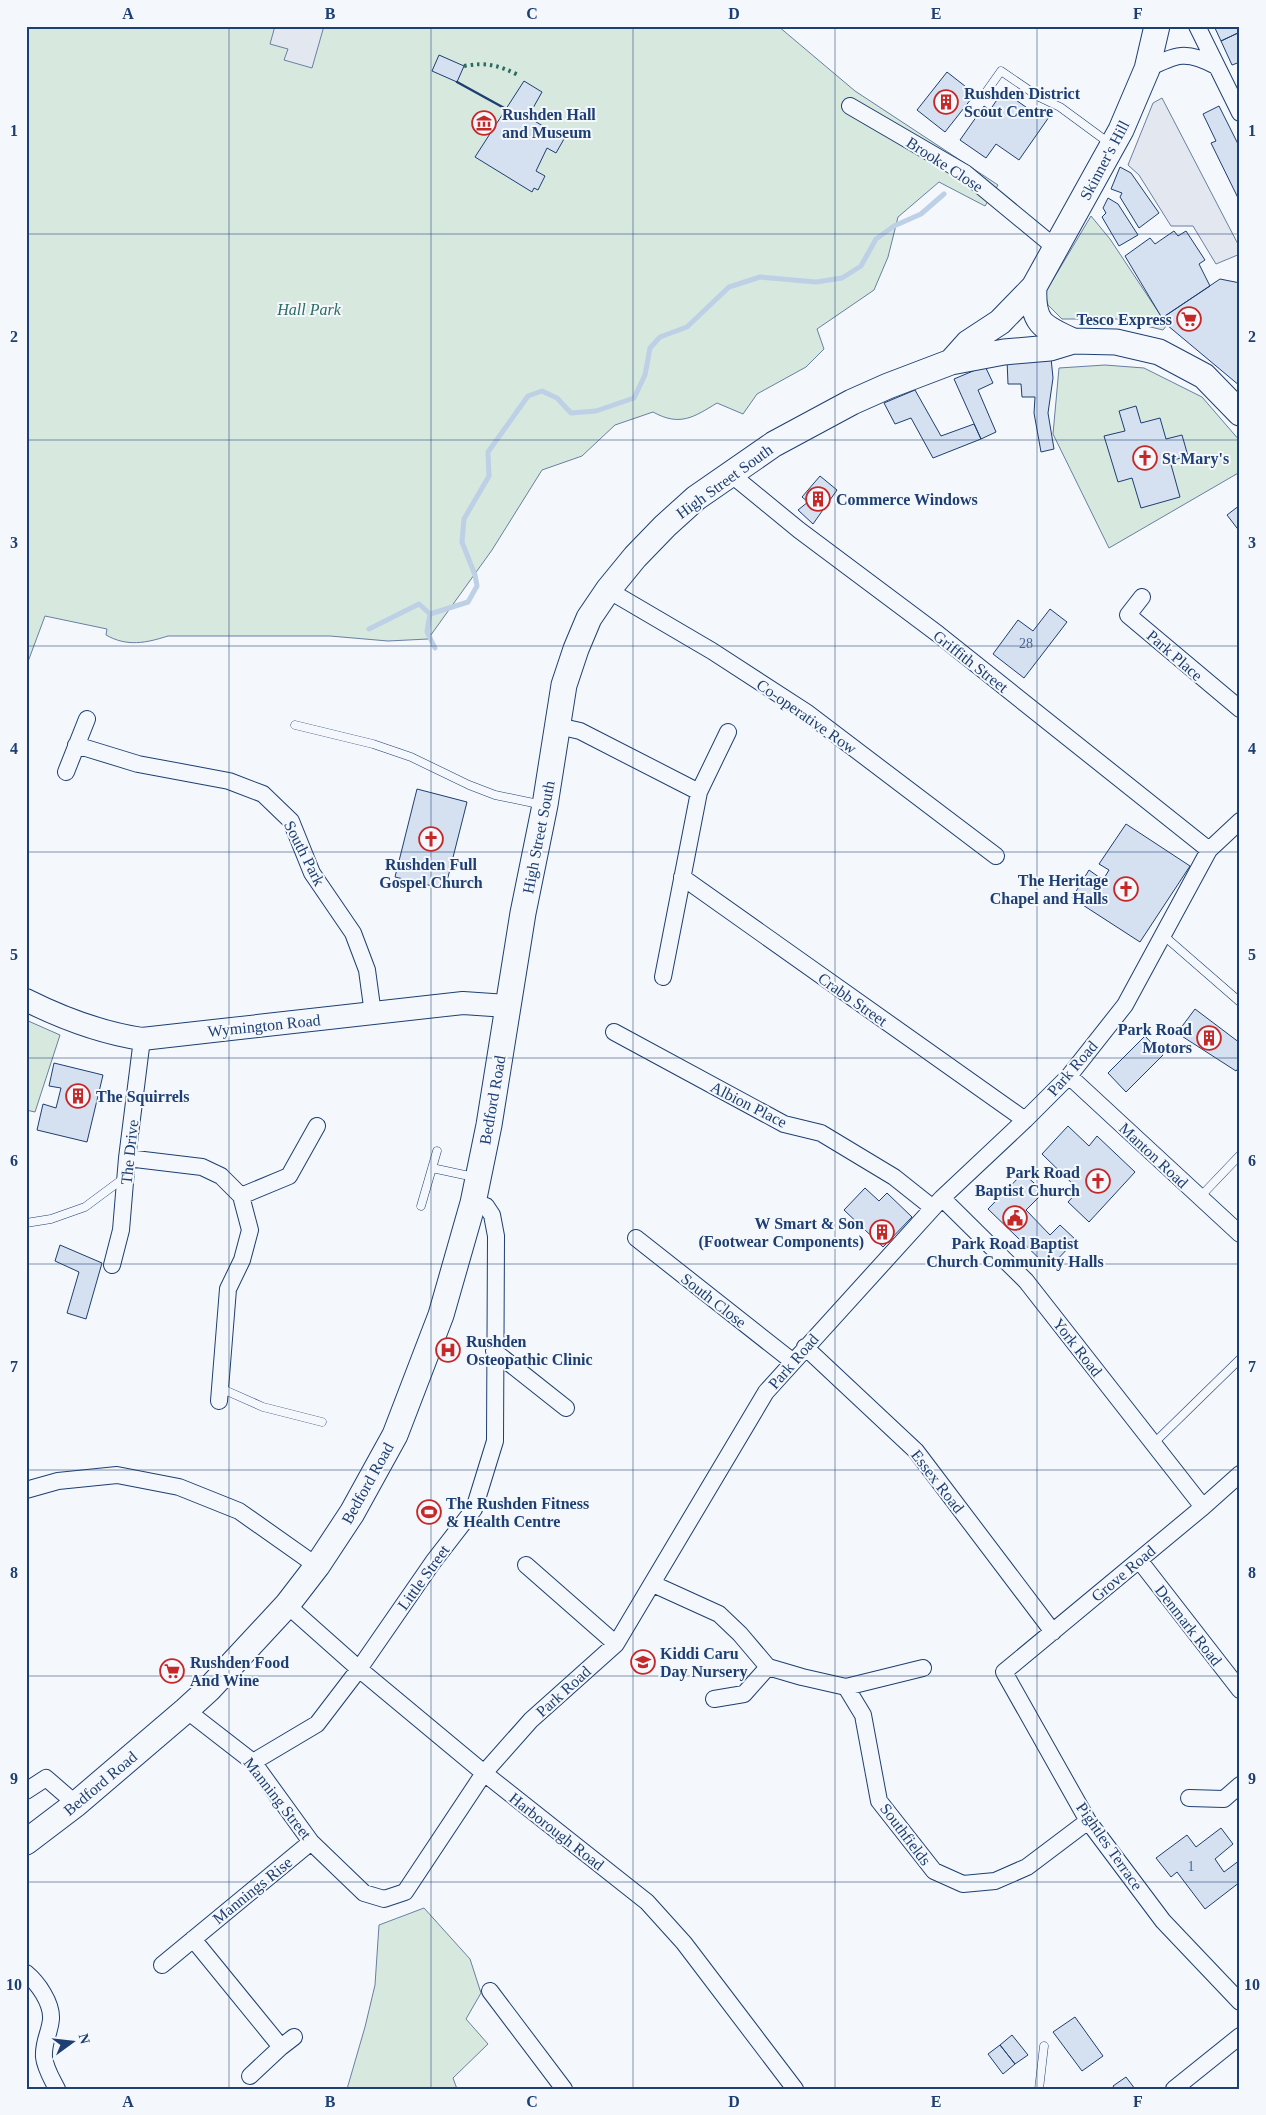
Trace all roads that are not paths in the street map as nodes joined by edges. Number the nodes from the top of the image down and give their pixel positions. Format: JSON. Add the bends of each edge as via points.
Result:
{"nodes":[{"id":1,"x":1157,"y":26,"type":"edge"},
{"id":2,"x":1197,"y":26,"type":"edge"},
{"id":3,"x":1216,"y":66,"type":"junction"},
{"id":4,"x":1147,"y":69,"type":"junction"},
{"id":5,"x":1233,"y":83,"type":"edge"},
{"id":6,"x":984,"y":95,"type":"dead end"},
{"id":7,"x":850,"y":106,"type":"dead end"},
{"id":8,"x":1240,"y":113,"type":"edge"},
{"id":9,"x":1113,"y":145,"type":"junction"},
{"id":10,"x":1057,"y":248,"type":"junction"},
{"id":11,"x":1034,"y":287,"type":"junction"},
{"id":12,"x":1073,"y":341,"type":"junction"},
{"id":13,"x":951,"y":362,"type":"junction"},
{"id":14,"x":1239,"y":411,"type":"edge"},
{"id":15,"x":733,"y":471,"type":"junction"},
{"id":16,"x":608,"y":590,"type":"junction"},
{"id":17,"x":1142,"y":597,"type":"dead end"},
{"id":18,"x":1240,"y":709,"type":"edge"},
{"id":19,"x":87,"y":719,"type":"dead end"},
{"id":20,"x":295,"y":724,"type":"dead end"},
{"id":21,"x":558,"y":726,"type":"junction"},
{"id":22,"x":728,"y":732,"type":"dead end"},
{"id":23,"x":76,"y":746,"type":"junction"},
{"id":24,"x":66,"y":772,"type":"dead end"},
{"id":25,"x":699,"y":792,"type":"junction"},
{"id":26,"x":545,"y":805,"type":"junction"},
{"id":27,"x":1240,"y":821,"type":"edge"},
{"id":28,"x":1210,"y":850,"type":"junction"},
{"id":29,"x":996,"y":856,"type":"dead end"},
{"id":30,"x":682,"y":877,"type":"junction"},
{"id":31,"x":1163,"y":935,"type":"junction"},
{"id":32,"x":663,"y":977,"type":"dead end"},
{"id":33,"x":26,"y":1000,"type":"edge"},
{"id":34,"x":1240,"y":1002,"type":"edge"},
{"id":35,"x":508,"y":1006,"type":"junction"},
{"id":36,"x":373,"y":1014,"type":"junction"},
{"id":37,"x":614,"y":1032,"type":"dead end"},
{"id":38,"x":142,"y":1039,"type":"junction"},
{"id":39,"x":1069,"y":1076,"type":"junction"},
{"id":40,"x":1025,"y":1120,"type":"junction"},
{"id":41,"x":317,"y":1126,"type":"dead end"},
{"id":42,"x":437,"y":1151,"type":"dead end"},
{"id":43,"x":1240,"y":1155,"type":"edge"},
{"id":44,"x":127,"y":1158,"type":"junction"},
{"id":45,"x":432,"y":1168,"type":"junction"},
{"id":46,"x":126,"y":1177,"type":"junction"},
{"id":47,"x":478,"y":1178,"type":"junction"},
{"id":48,"x":241,"y":1196,"type":"junction"},
{"id":49,"x":1200,"y":1197,"type":"junction"},
{"id":50,"x":473,"y":1203,"type":"junction"},
{"id":51,"x":938,"y":1203,"type":"junction"},
{"id":52,"x":421,"y":1206,"type":"dead end"},
{"id":53,"x":26,"y":1223,"type":"edge"},
{"id":54,"x":1240,"y":1234,"type":"edge"},
{"id":55,"x":636,"y":1238,"type":"dead end"},
{"id":56,"x":112,"y":1265,"type":"dead end"},
{"id":57,"x":805,"y":1347,"type":"junction"},
{"id":58,"x":494,"y":1351,"type":"junction"},
{"id":59,"x":1240,"y":1359,"type":"edge"},
{"id":60,"x":792,"y":1362,"type":"junction"},
{"id":61,"x":219,"y":1395,"type":"joint"},
{"id":62,"x":566,"y":1408,"type":"dead end"},
{"id":63,"x":322,"y":1422,"type":"dead end"},
{"id":64,"x":1153,"y":1444,"type":"junction"},
{"id":65,"x":1240,"y":1474,"type":"edge"},
{"id":66,"x":26,"y":1490,"type":"edge"},
{"id":67,"x":1203,"y":1507,"type":"junction"},
{"id":68,"x":1139,"y":1560,"type":"junction"},
{"id":69,"x":526,"y":1565,"type":"dead end"},
{"id":70,"x":317,"y":1566,"type":"junction"},
{"id":71,"x":653,"y":1584,"type":"junction"},
{"id":72,"x":287,"y":1605,"type":"junction"},
{"id":73,"x":1053,"y":1632,"type":"junction"},
{"id":74,"x":616,"y":1644,"type":"junction"},
{"id":75,"x":768,"y":1667,"type":"junction"},
{"id":76,"x":923,"y":1668,"type":"dead end"},
{"id":77,"x":358,"y":1669,"type":"junction"},
{"id":78,"x":1004,"y":1672,"type":"joint"},
{"id":79,"x":846,"y":1687,"type":"junction"},
{"id":80,"x":1240,"y":1690,"type":"edge"},
{"id":81,"x":714,"y":1700,"type":"dead end"},
{"id":82,"x":186,"y":1710,"type":"junction"},
{"id":83,"x":253,"y":1762,"type":"junction"},
{"id":84,"x":484,"y":1773,"type":"junction"},
{"id":85,"x":1240,"y":1785,"type":"edge"},
{"id":86,"x":26,"y":1791,"type":"edge"},
{"id":87,"x":1189,"y":1798,"type":"dead end"},
{"id":88,"x":76,"y":1804,"type":"junction"},
{"id":89,"x":1088,"y":1821,"type":"junction"},
{"id":90,"x":26,"y":1842,"type":"edge"},
{"id":91,"x":311,"y":1842,"type":"junction"},
{"id":92,"x":364,"y":1894,"type":"joint"},
{"id":93,"x":193,"y":1939,"type":"junction"},
{"id":94,"x":162,"y":1965,"type":"dead end"},
{"id":95,"x":26,"y":1973,"type":"edge"},
{"id":96,"x":490,"y":1991,"type":"dead end"},
{"id":97,"x":1240,"y":2002,"type":"edge"},
{"id":98,"x":1240,"y":2036,"type":"edge"},
{"id":99,"x":1044,"y":2046,"type":"dead end"},
{"id":100,"x":250,"y":2076,"type":"dead end"},
{"id":101,"x":57,"y":2089,"type":"edge"},
{"id":102,"x":564,"y":2089,"type":"edge"},
{"id":103,"x":795,"y":2089,"type":"edge"},
{"id":104,"x":1038,"y":2089,"type":"edge"},
{"id":105,"x":1174,"y":2089,"type":"edge"}],
"edges":[{"from":1,"to":4,"type":"main road","name":"Skinner's Hill"},
{"from":2,"to":3,"type":"street"},
{"from":3,"to":4,"type":"street","via":[[1199,57],[1182,55]]},
{"from":3,"to":5,"type":"street"},
{"from":4,"to":9,"type":"main road","name":"Skinner's Hill"},
{"from":5,"to":8,"type":"street"},
{"from":6,"to":9,"type":"lane","via":[[1001,71]]},
{"from":7,"to":10,"type":"street","name":"Brooke Close","via":[[965,173]]},
{"from":9,"to":10,"type":"main road","name":"Skinner's Hill"},
{"from":10,"to":11,"type":"main road","name":"Skinner's Hill"},
{"from":11,"to":12,"type":"main road","via":[[1033,307],[1039,321],[1052,332]]},
{"from":11,"to":13,"type":"main road","name":"Skinner's Hill","via":[[1000,322],[968,344]]},
{"from":12,"to":13,"type":"main road","name":"High Street South","via":[[1050,348]]},
{"from":12,"to":14,"type":"main road","via":[[1116,342],[1159,352],[1204,376]]},
{"from":13,"to":15,"type":"main road","name":"High Street South","via":[[888,386],[815,420]]},
{"from":15,"to":16,"type":"main road","name":"High Street South","via":[[665,526]]},
{"from":15,"to":28,"type":"street","name":"Griffith Street","via":[[738,480],[799,530],[946,640]]},
{"from":16,"to":21,"type":"main road","name":"High Street South","via":[[589,618],[576,649],[564,685]]},
{"from":16,"to":29,"type":"street","name":"Co-operative Row","via":[[806,712]]},
{"from":17,"to":18,"type":"street","name":"Park Place","via":[[1128,615]]},
{"from":19,"to":23,"type":"street"},
{"from":20,"to":26,"type":"lane","via":[[411,756],[495,795]]},
{"from":21,"to":25,"type":"street","via":[[580,730]]},
{"from":21,"to":26,"type":"main road","name":"High Street South"},
{"from":22,"to":25,"type":"street"},
{"from":23,"to":24,"type":"street"},
{"from":23,"to":36,"type":"street","name":"South Park","via":[[138,764],[230,781],[263,794],[291,821],[312,873],[353,933],[367,970]]},
{"from":25,"to":30,"type":"street"},
{"from":26,"to":35,"type":"main road","name":"High Street South"},
{"from":27,"to":28,"type":"street","name":"Park Road"},
{"from":28,"to":31,"type":"street","name":"Park Road"},
{"from":30,"to":32,"type":"street"},
{"from":30,"to":40,"type":"street","name":"Crabb Street"},
{"from":31,"to":34,"type":"lane"},
{"from":31,"to":39,"type":"street","name":"Park Road","via":[[1125,1005]]},
{"from":33,"to":38,"type":"street","name":"Wymington Road","via":[[49,1012]]},
{"from":35,"to":36,"type":"street","name":"Wymington Road","via":[[464,1003]]},
{"from":35,"to":47,"type":"main road","name":"Bedford Road"},
{"from":36,"to":38,"type":"street","name":"Wymington Road"},
{"from":37,"to":51,"type":"street","name":"Albion Place","via":[[784,1124],[821,1134]]},
{"from":38,"to":44,"type":"street","name":"The Drive"},
{"from":39,"to":40,"type":"street","name":"Park Road"},
{"from":39,"to":49,"type":"street","name":"Manton Road"},
{"from":40,"to":51,"type":"street","name":"Park Road"},
{"from":41,"to":48,"type":"street","via":[[289,1176]]},
{"from":42,"to":45,"type":"lane"},
{"from":43,"to":49,"type":"lane"},
{"from":44,"to":46,"type":"street","name":"The Drive"},
{"from":44,"to":48,"type":"street","via":[[202,1167],[222,1176]]},
{"from":45,"to":47,"type":"lane"},
{"from":45,"to":52,"type":"lane"},
{"from":46,"to":53,"type":"lane","via":[[85,1207],[51,1219]]},
{"from":46,"to":56,"type":"street","name":"The Drive","via":[[121,1230]]},
{"from":47,"to":50,"type":"main road","name":"Bedford Road"},
{"from":48,"to":61,"type":"street","via":[[250,1230],[242,1260],[228,1289]]},
{"from":49,"to":54,"type":"street","name":"Manton Road"},
{"from":50,"to":58,"type":"street","name":"Little Street","via":[[486,1206],[492,1216],[496,1236]]},
{"from":50,"to":70,"type":"main road","name":"Bedford Road","via":[[441,1315],[394,1435],[352,1513]]},
{"from":51,"to":57,"type":"street","name":"Park Road"},
{"from":51,"to":64,"type":"street","name":"York Road","via":[[1026,1281]]},
{"from":55,"to":60,"type":"street","name":"South Close"},
{"from":57,"to":60,"type":"street","name":"Park Road"},
{"from":57,"to":73,"type":"street","name":"Essex Road","via":[[916,1451]]},
{"from":58,"to":62,"type":"street"},
{"from":58,"to":77,"type":"street","name":"Little Street","via":[[495,1441],[474,1509]]},
{"from":59,"to":64,"type":"lane"},
{"from":60,"to":71,"type":"street","name":"Park Road","via":[[766,1392]]},
{"from":61,"to":63,"type":"lane"},
{"from":64,"to":67,"type":"street","name":"York Road"},
{"from":65,"to":67,"type":"street","name":"Grove Road"},
{"from":66,"to":70,"type":"street","via":[[58,1481],[117,1475],[179,1487],[239,1511]]},
{"from":67,"to":68,"type":"street","name":"Grove Road"},
{"from":68,"to":73,"type":"street","name":"Grove Road"},
{"from":68,"to":80,"type":"street","name":"Denmark Road"},
{"from":69,"to":74,"type":"street"},
{"from":70,"to":72,"type":"main road","name":"Bedford Road"},
{"from":71,"to":74,"type":"street","name":"Park Road"},
{"from":71,"to":75,"type":"street","via":[[719,1614]]},
{"from":72,"to":77,"type":"street","name":"Harborough Road"},
{"from":72,"to":82,"type":"main road","name":"Bedford Road"},
{"from":73,"to":78,"type":"street","name":"Grove Road"},
{"from":74,"to":84,"type":"street","name":"Park Road","via":[[531,1720]]},
{"from":75,"to":79,"type":"street"},
{"from":75,"to":81,"type":"street","via":[[744,1694]]},
{"from":76,"to":79,"type":"street"},
{"from":77,"to":83,"type":"street","name":"Little Street","via":[[317,1724]]},
{"from":77,"to":84,"type":"street","name":"Harborough Road"},
{"from":78,"to":89,"type":"street","name":"Pightles Terrace"},
{"from":79,"to":89,"type":"street","name":"Southfields","via":[[863,1715],[879,1801],[934,1871],[963,1884],[995,1881],[1026,1867]]},
{"from":82,"to":83,"type":"street","name":"Manning Street"},
{"from":82,"to":88,"type":"main road","name":"Bedford Road"},
{"from":83,"to":91,"type":"street","name":"Manning Street"},
{"from":84,"to":92,"type":"street","name":"Park Road","via":[[405,1892],[384,1899]]},
{"from":84,"to":103,"type":"street","name":"Harborough Road","via":[[647,1902],[684,1944]]},
{"from":85,"to":87,"type":"street","via":[[1224,1799]]},
{"from":86,"to":88,"type":"street","via":[[46,1778]]},
{"from":88,"to":90,"type":"main road","name":"Bedford Road"},
{"from":89,"to":97,"type":"street","name":"Pightles Terrace","via":[[1163,1921]]},
{"from":91,"to":92,"type":"street","name":"Manning Street"},
{"from":91,"to":93,"type":"street","name":"Mannings Rise"},
{"from":93,"to":94,"type":"street","name":"Mannings Rise"},
{"from":93,"to":100,"type":"street","via":[[288,2042]]},
{"from":95,"to":101,"type":"street","via":[[32,1977],[49,2006],[52,2018],[44,2059]]},
{"from":96,"to":102,"type":"street"},
{"from":98,"to":105,"type":"street"},
{"from":99,"to":104,"type":"lane"}]}
